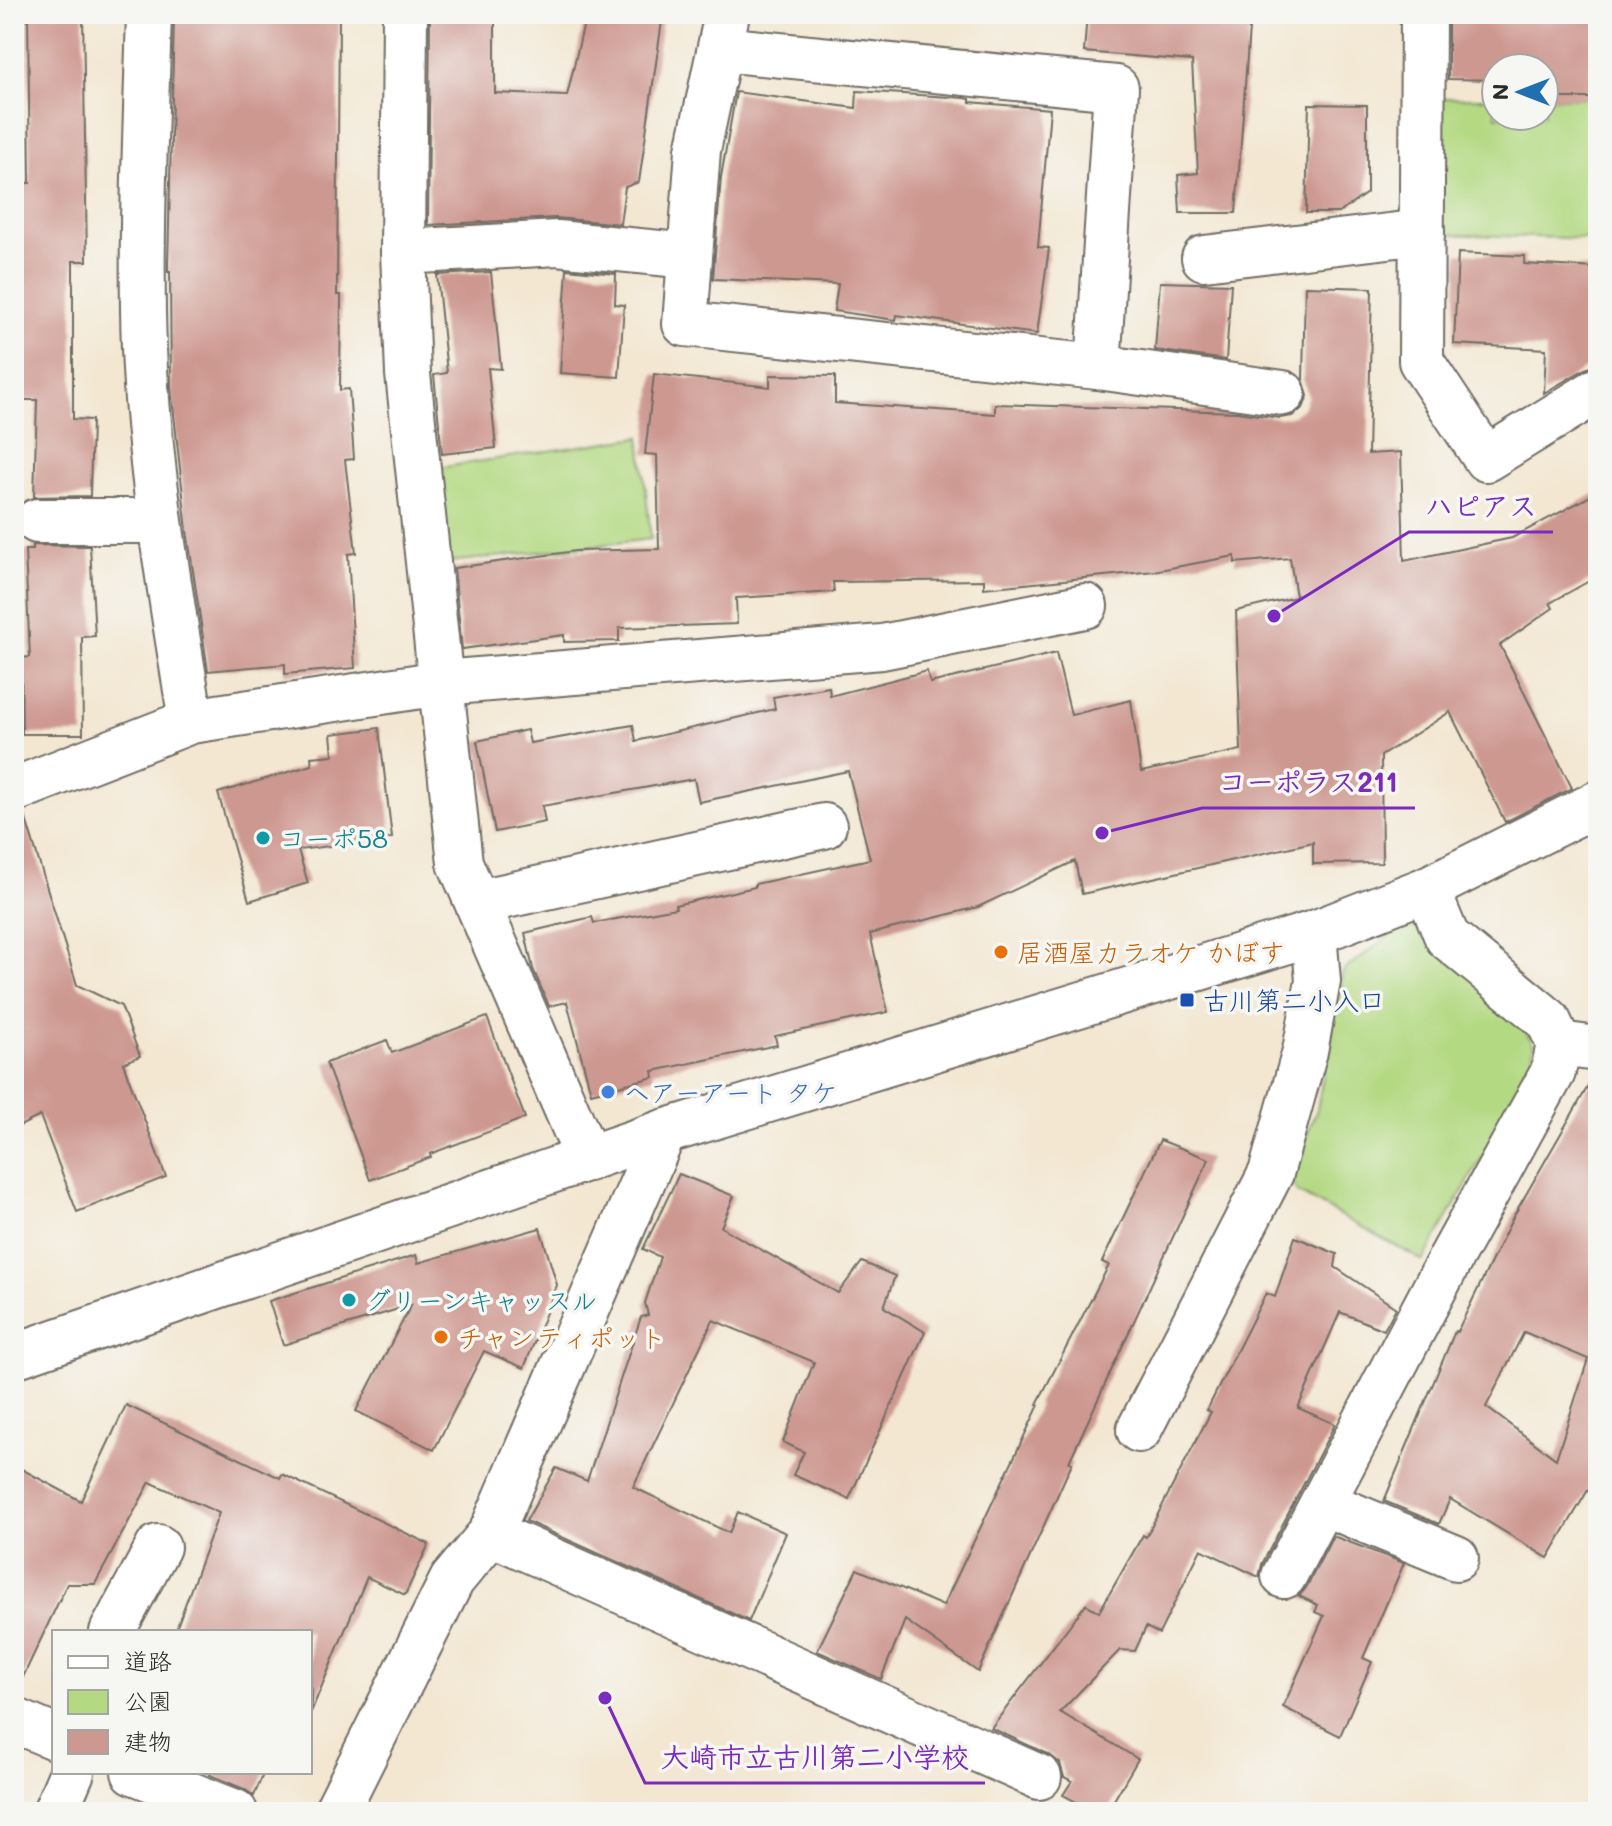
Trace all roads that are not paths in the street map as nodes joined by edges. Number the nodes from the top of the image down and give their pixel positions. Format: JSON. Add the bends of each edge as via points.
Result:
{"nodes":[{"id":1,"x":149,"y":14,"type":"edge"},
{"id":2,"x":405,"y":14,"type":"edge"},
{"id":3,"x":1423,"y":14,"type":"edge"},
{"id":4,"x":723,"y":31,"type":"edge"},
{"id":5,"x":1422,"y":232,"type":"junction"},
{"id":6,"x":403,"y":252,"type":"junction"},
{"id":7,"x":690,"y":256,"type":"junction"},
{"id":8,"x":1204,"y":258,"type":"dead end"},
{"id":9,"x":1098,"y":367,"type":"junction"},
{"id":10,"x":1598,"y":390,"type":"edge"},
{"id":11,"x":1283,"y":393,"type":"dead end"},
{"id":12,"x":37,"y":521,"type":"dead end"},
{"id":13,"x":159,"y":521,"type":"junction"},
{"id":14,"x":1085,"y":606,"type":"dead end"},
{"id":15,"x":441,"y":683,"type":"junction"},
{"id":16,"x":191,"y":721,"type":"junction"},
{"id":17,"x":14,"y":790,"type":"edge"},
{"id":18,"x":1598,"y":803,"type":"edge"},
{"id":19,"x":824,"y":826,"type":"dead end"},
{"id":20,"x":1427,"y":889,"type":"junction"},
{"id":21,"x":478,"y":902,"type":"junction"},
{"id":22,"x":1314,"y":933,"type":"junction"},
{"id":23,"x":1578,"y":1047,"type":"edge"},
{"id":24,"x":664,"y":1132,"type":"junction"},
{"id":25,"x":588,"y":1159,"type":"junction"},
{"id":26,"x":14,"y":1356,"type":"edge"},
{"id":27,"x":1139,"y":1430,"type":"dead end"},
{"id":28,"x":1323,"y":1503,"type":"junction"},
{"id":29,"x":491,"y":1533,"type":"junction"},
{"id":30,"x":158,"y":1547,"type":"dead end"},
{"id":31,"x":1456,"y":1558,"type":"dead end"},
{"id":32,"x":1284,"y":1576,"type":"dead end"},
{"id":33,"x":113,"y":1630,"type":"edge"},
{"id":34,"x":14,"y":1720,"type":"edge"},
{"id":35,"x":52,"y":1736,"type":"edge"},
{"id":36,"x":71,"y":1774,"type":"edge"},
{"id":37,"x":139,"y":1774,"type":"edge"},
{"id":38,"x":1039,"y":1777,"type":"dead end"},
{"id":39,"x":55,"y":1812,"type":"edge"},
{"id":40,"x":235,"y":1812,"type":"edge"},
{"id":41,"x":336,"y":1812,"type":"edge"}],
"edges":[{"from":1,"to":13,"type":"street","via":[[144,350]]},
{"from":2,"to":6,"type":"street"},
{"from":3,"to":5,"type":"street"},
{"from":4,"to":7,"type":"street","via":[[698,150]]},
{"from":4,"to":9,"type":"street","via":[[1116,88]]},
{"from":5,"to":8,"type":"street"},
{"from":5,"to":10,"type":"street","via":[[1421,361],[1486,459]]},
{"from":6,"to":7,"type":"street","via":[[557,243]]},
{"from":6,"to":15,"type":"street","via":[[408,374]]},
{"from":7,"to":9,"type":"street","via":[[685,324]]},
{"from":9,"to":11,"type":"street"},
{"from":12,"to":13,"type":"street"},
{"from":13,"to":16,"type":"street"},
{"from":14,"to":15,"type":"street","via":[[882,647]]},
{"from":15,"to":16,"type":"street"},
{"from":15,"to":21,"type":"street","via":[[460,863]]},
{"from":16,"to":17,"type":"street"},
{"from":18,"to":20,"type":"street"},
{"from":19,"to":21,"type":"street"},
{"from":20,"to":22,"type":"street"},
{"from":20,"to":23,"type":"street","via":[[1447,937]]},
{"from":21,"to":25,"type":"street"},
{"from":22,"to":24,"type":"street"},
{"from":22,"to":27,"type":"street","via":[[1318,981],[1305,1051],[1271,1173]]},
{"from":23,"to":28,"type":"street","via":[[1553,1072]]},
{"from":24,"to":25,"type":"street"},
{"from":24,"to":29,"type":"street"},
{"from":25,"to":26,"type":"street"},
{"from":28,"to":31,"type":"street"},
{"from":28,"to":32,"type":"street"},
{"from":29,"to":38,"type":"street"},
{"from":29,"to":41,"type":"street","via":[[452,1580]]},
{"from":30,"to":33,"type":"street"},
{"from":34,"to":35,"type":"street"},
{"from":36,"to":39,"type":"street"},
{"from":37,"to":40,"type":"street"}]}
